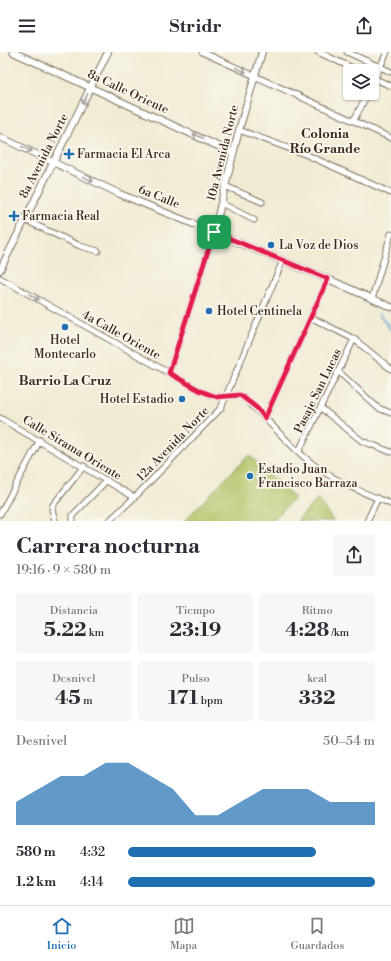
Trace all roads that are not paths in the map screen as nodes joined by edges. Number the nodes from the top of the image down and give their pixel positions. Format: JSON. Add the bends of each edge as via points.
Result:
{"nodes":[{"id":1,"x":13,"y":52,"type":"edge"},
{"id":2,"x":108,"y":52,"type":"edge"},
{"id":3,"x":202,"y":52,"type":"edge"},
{"id":4,"x":262,"y":52,"type":"edge"},
{"id":5,"x":318,"y":52,"type":"edge"},
{"id":6,"x":347,"y":52,"type":"edge"},
{"id":7,"x":387,"y":52,"type":"edge"},
{"id":8,"x":344,"y":64,"type":"edge"},
{"id":9,"x":380,"y":67,"type":"junction"},
{"id":10,"x":391,"y":72,"type":"edge"},
{"id":11,"x":255,"y":77,"type":"junction"},
{"id":12,"x":379,"y":81,"type":"edge"},
{"id":13,"x":391,"y":86,"type":"edge"},
{"id":14,"x":91,"y":88,"type":"junction"},
{"id":15,"x":364,"y":100,"type":"edge"},
{"id":16,"x":354,"y":120,"type":"junction"},
{"id":17,"x":239,"y":130,"type":"junction"},
{"id":18,"x":0,"y":137,"type":"edge"},
{"id":19,"x":391,"y":138,"type":"edge"},
{"id":20,"x":233,"y":152,"type":"junction"},
{"id":21,"x":53,"y":162,"type":"junction"},
{"id":22,"x":225,"y":186,"type":"junction"},
{"id":23,"x":391,"y":193,"type":"edge"},
{"id":24,"x":262,"y":202,"type":"dead end"},
{"id":25,"x":221,"y":203,"type":"junction"},
{"id":26,"x":25,"y":220,"type":"junction"},
{"id":27,"x":254,"y":220,"type":"dead end"},
{"id":28,"x":214,"y":232,"type":"junction"},
{"id":29,"x":391,"y":234,"type":"edge"},
{"id":30,"x":98,"y":251,"type":"dead end"},
{"id":31,"x":283,"y":260,"type":"junction"},
{"id":32,"x":0,"y":270,"type":"edge"},
{"id":33,"x":0,"y":278,"type":"edge"},
{"id":34,"x":328,"y":279,"type":"junction"},
{"id":35,"x":372,"y":299,"type":"junction"},
{"id":36,"x":391,"y":307,"type":"edge"},
{"id":37,"x":312,"y":318,"type":"junction"},
{"id":38,"x":354,"y":339,"type":"junction"},
{"id":39,"x":391,"y":369,"type":"edge"},
{"id":40,"x":339,"y":372,"type":"junction"},
{"id":41,"x":169,"y":373,"type":"junction"},
{"id":42,"x":226,"y":396,"type":"junction"},
{"id":43,"x":321,"y":408,"type":"junction"},
{"id":44,"x":391,"y":413,"type":"edge"},
{"id":45,"x":0,"y":418,"type":"edge"},
{"id":46,"x":265,"y":418,"type":"junction"},
{"id":47,"x":40,"y":440,"type":"junction"},
{"id":48,"x":299,"y":451,"type":"junction"},
{"id":49,"x":391,"y":452,"type":"edge"},
{"id":50,"x":84,"y":466,"type":"junction"},
{"id":51,"x":107,"y":480,"type":"junction"},
{"id":52,"x":134,"y":497,"type":"junction"},
{"id":53,"x":378,"y":498,"type":"junction"},
{"id":54,"x":391,"y":504,"type":"edge"},
{"id":55,"x":0,"y":514,"type":"edge"},
{"id":56,"x":55,"y":521,"type":"edge"},
{"id":57,"x":73,"y":521,"type":"edge"},
{"id":58,"x":109,"y":521,"type":"edge"},
{"id":59,"x":367,"y":521,"type":"edge"}],
"edges":[{"from":1,"to":14,"type":"street","name":"8a Calle Oriente"},
{"from":2,"to":14,"type":"street","name":"8a Avenida Norte"},
{"from":3,"to":11,"type":"street","one_way":true},
{"from":4,"to":11,"type":"street","name":"10a Avenida Norte"},
{"from":5,"to":8,"type":"street"},
{"from":6,"to":9,"type":"street"},
{"from":7,"to":9,"type":"street"},
{"from":9,"to":10,"type":"street"},
{"from":11,"to":16,"type":"street"},
{"from":11,"to":17,"type":"street","name":"10a Avenida Norte"},
{"from":12,"to":13,"type":"street"},
{"from":20,"to":14,"type":"street","name":"8a Calle Oriente","one_way":true},
{"from":14,"to":21,"type":"street","name":"8a Avenida Norte","one_way":true},
{"from":15,"to":16,"type":"street"},
{"from":16,"to":19,"type":"street"},
{"from":17,"to":20,"type":"street","name":"10a Avenida Norte"},
{"from":17,"to":23,"type":"street","via":[[307,155]]},
{"from":18,"to":21,"type":"street","name":"6a Calle","one_way":true},
{"from":20,"to":22,"type":"street","name":"10a Avenida Norte"},
{"from":21,"to":26,"type":"street","name":"8a Avenida Norte"},
{"from":21,"to":28,"type":"street","name":"6a Calle","one_way":true,"via":[[120,194]]},
{"from":22,"to":24,"type":"street"},
{"from":22,"to":25,"type":"street","name":"10a Avenida Norte"},
{"from":25,"to":27,"type":"street"},
{"from":25,"to":28,"type":"street","name":"10a Avenida Norte"},
{"from":26,"to":30,"type":"street","via":[[80,246]]},
{"from":26,"to":32,"type":"street","name":"8a Avenida Norte"},
{"from":28,"to":31,"type":"street","name":"6a Calle"},
{"from":28,"to":41,"type":"street","name":"10a Avenida Norte"},
{"from":29,"to":35,"type":"street"},
{"from":31,"to":34,"type":"street","name":"6a Calle"},
{"from":31,"to":42,"type":"street","name":"12a Avenida Norte"},
{"from":33,"to":41,"type":"street","name":"4a Calle Oriente","one_way":true},
{"from":34,"to":35,"type":"street","name":"6a Calle"},
{"from":34,"to":37,"type":"street"},
{"from":35,"to":36,"type":"street","name":"6a Calle"},
{"from":37,"to":38,"type":"street"},
{"from":37,"to":46,"type":"street"},
{"from":38,"to":39,"type":"street"},
{"from":38,"to":40,"type":"street","name":"Pasaje San Lucas"},
{"from":40,"to":43,"type":"street","name":"Pasaje San Lucas"},
{"from":40,"to":44,"type":"street","via":[[378,408]]},
{"from":41,"to":42,"type":"street","name":"4a Calle Oriente","via":[[201,391],[217,397]]},
{"from":42,"to":46,"type":"street","name":"4a Calle Oriente","via":[[240,395]]},
{"from":42,"to":52,"type":"street","name":"12a Avenida Norte","via":[[221,408]]},
{"from":43,"to":48,"type":"street","name":"Pasaje San Lucas"},
{"from":43,"to":49,"type":"street","via":[[357,438]]},
{"from":45,"to":47,"type":"street","name":"Calle Sirama Oriente"},
{"from":46,"to":48,"type":"street","name":"4a Calle Oriente"},
{"from":47,"to":50,"type":"street","name":"Calle Sirama Oriente"},
{"from":47,"to":55,"type":"street"},
{"from":48,"to":53,"type":"street","name":"4a Calle Oriente","via":[[332,477]]},
{"from":50,"to":51,"type":"street","name":"Calle Sirama Oriente"},
{"from":50,"to":56,"type":"street","via":[[53,505]]},
{"from":51,"to":52,"type":"street","name":"Calle Sirama Oriente"},
{"from":51,"to":57,"type":"street","via":[[73,515]]},
{"from":52,"to":58,"type":"street","name":"12a Avenida Norte"},
{"from":53,"to":54,"type":"street","name":"4a Calle Oriente"},
{"from":53,"to":59,"type":"street"}]}
